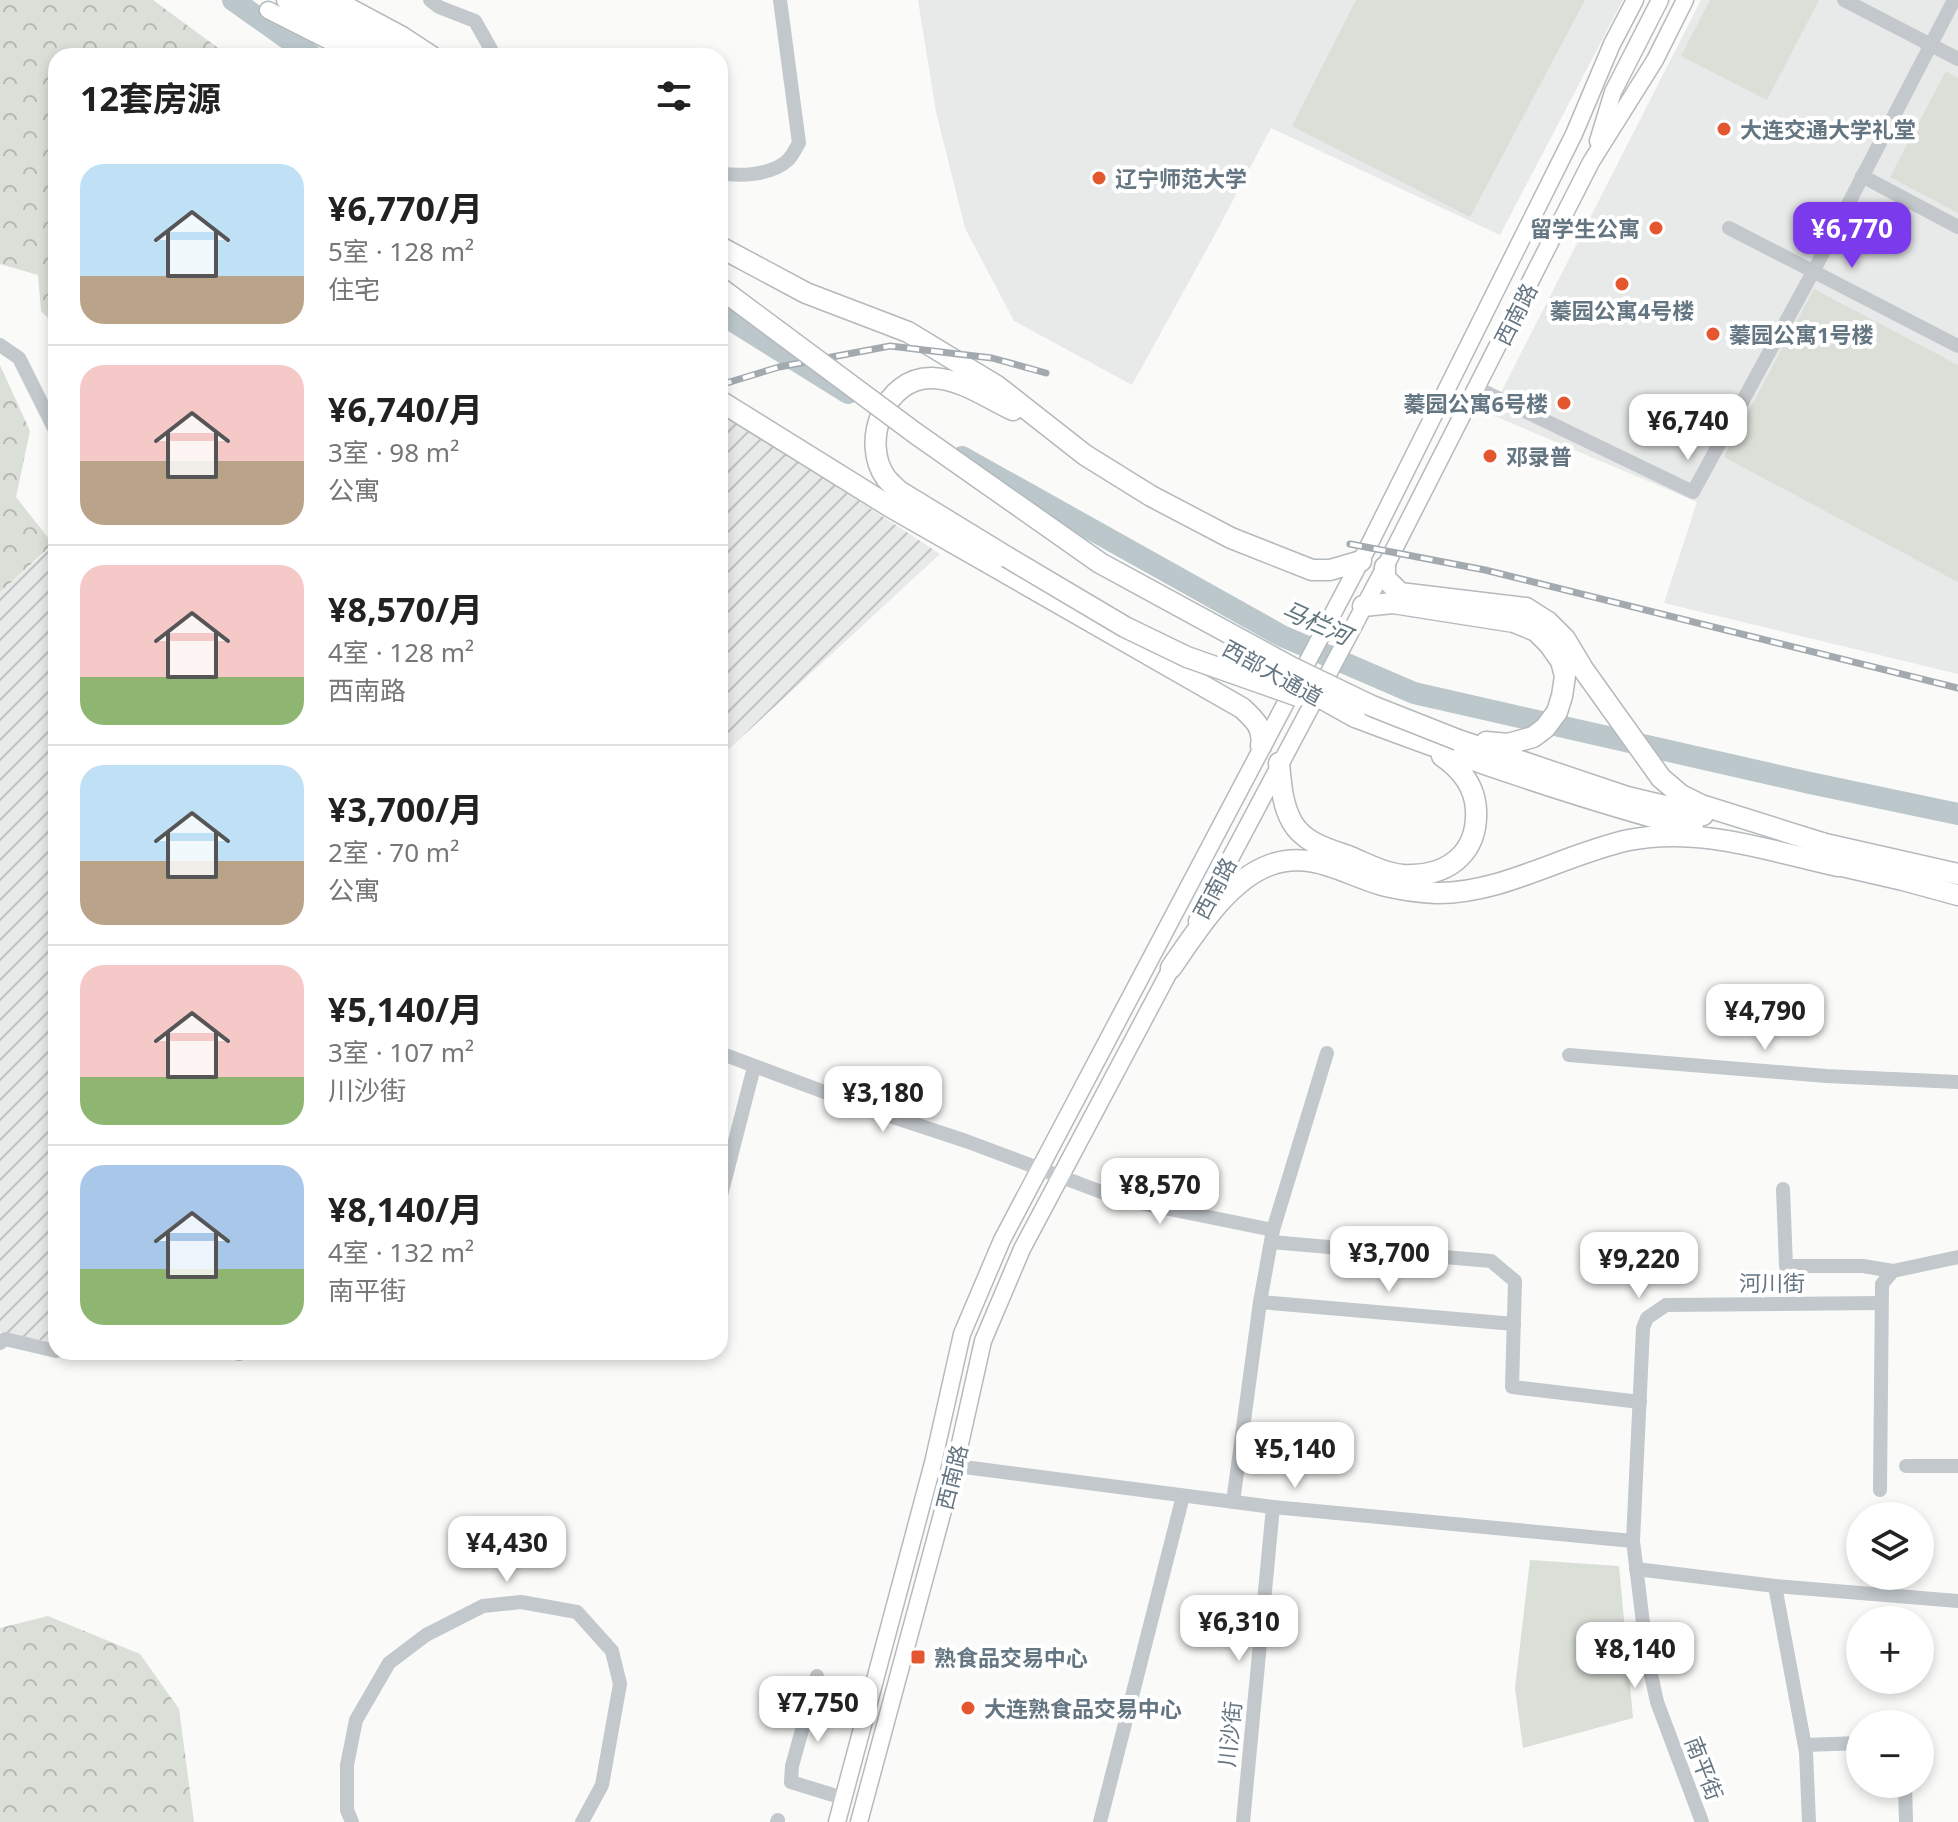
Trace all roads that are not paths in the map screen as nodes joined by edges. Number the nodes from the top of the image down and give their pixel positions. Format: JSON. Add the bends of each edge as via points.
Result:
{"nodes":[{"id":1,"x":254,"y":0,"type":"edge"},
{"id":2,"x":287,"y":0,"type":"edge"},
{"id":3,"x":313,"y":0,"type":"edge"},
{"id":4,"x":327,"y":0,"type":"edge"},
{"id":5,"x":333,"y":0,"type":"edge"},
{"id":6,"x":346,"y":0,"type":"edge"},
{"id":7,"x":430,"y":0,"type":"edge"},
{"id":8,"x":780,"y":0,"type":"edge"},
{"id":9,"x":1635,"y":0,"type":"edge"},
{"id":10,"x":1660,"y":0,"type":"edge"},
{"id":11,"x":1685,"y":0,"type":"edge"},
{"id":12,"x":1844,"y":0,"type":"edge"},
{"id":13,"x":1954,"y":0,"type":"edge"},
{"id":14,"x":268,"y":10,"type":"junction"},
{"id":15,"x":356,"y":30,"type":"junction"},
{"id":16,"x":1930,"y":45,"type":"junction"},
{"id":17,"x":400,"y":46,"type":"edge"},
{"id":18,"x":326,"y":48,"type":"edge"},
{"id":19,"x":342,"y":48,"type":"edge"},
{"id":20,"x":357,"y":48,"type":"edge"},
{"id":21,"x":490,"y":48,"type":"edge"},
{"id":22,"x":1958,"y":59,"type":"edge"},
{"id":23,"x":1613,"y":92,"type":"junction"},
{"id":24,"x":1567,"y":147,"type":"junction"},
{"id":25,"x":1591,"y":162,"type":"junction"},
{"id":26,"x":728,"y":175,"type":"edge"},
{"id":27,"x":1862,"y":176,"type":"junction"},
{"id":28,"x":1958,"y":227,"type":"edge"},
{"id":29,"x":1729,"y":228,"type":"dead end"},
{"id":30,"x":728,"y":251,"type":"edge"},
{"id":31,"x":1813,"y":272,"type":"junction"},
{"id":32,"x":728,"y":294,"type":"edge"},
{"id":33,"x":728,"y":310,"type":"edge"},
{"id":34,"x":0,"y":345,"type":"edge"},
{"id":35,"x":1958,"y":346,"type":"edge"},
{"id":36,"x":1477,"y":388,"type":"junction"},
{"id":37,"x":728,"y":406,"type":"edge"},
{"id":38,"x":48,"y":416,"type":"edge"},
{"id":39,"x":1050,"y":427,"type":"junction"},
{"id":40,"x":1361,"y":561,"type":"junction"},
{"id":41,"x":1385,"y":567,"type":"junction"},
{"id":42,"x":1361,"y":610,"type":"junction"},
{"id":43,"x":1355,"y":717,"type":"junction"},
{"id":44,"x":1411,"y":738,"type":"junction"},
{"id":45,"x":1458,"y":740,"type":"junction"},
{"id":46,"x":1261,"y":746,"type":"junction"},
{"id":47,"x":1279,"y":763,"type":"junction"},
{"id":48,"x":1822,"y":843,"type":"junction"},
{"id":49,"x":1838,"y":866,"type":"junction"},
{"id":50,"x":1958,"y":874,"type":"edge"},
{"id":51,"x":1958,"y":895,"type":"edge"},
{"id":52,"x":1171,"y":968,"type":"junction"},
{"id":53,"x":1327,"y":1053,"type":"dead end"},
{"id":54,"x":1569,"y":1055,"type":"dead end"},
{"id":55,"x":728,"y":1056,"type":"edge"},
{"id":56,"x":754,"y":1067,"type":"junction"},
{"id":57,"x":1958,"y":1082,"type":"edge"},
{"id":58,"x":728,"y":1168,"type":"edge"},
{"id":59,"x":1039,"y":1168,"type":"junction"},
{"id":60,"x":1061,"y":1177,"type":"junction"},
{"id":61,"x":1783,"y":1189,"type":"dead end"},
{"id":62,"x":1272,"y":1236,"type":"junction"},
{"id":63,"x":1958,"y":1257,"type":"edge"},
{"id":64,"x":1893,"y":1271,"type":"junction"},
{"id":65,"x":1260,"y":1302,"type":"junction"},
{"id":66,"x":1879,"y":1303,"type":"junction"},
{"id":67,"x":1514,"y":1324,"type":"junction"},
{"id":68,"x":0,"y":1343,"type":"edge"},
{"id":69,"x":48,"y":1349,"type":"edge"},
{"id":70,"x":1640,"y":1402,"type":"junction"},
{"id":71,"x":933,"y":1463,"type":"junction"},
{"id":72,"x":955,"y":1466,"type":"junction"},
{"id":73,"x":1906,"y":1466,"type":"dead end"},
{"id":74,"x":1958,"y":1466,"type":"edge"},
{"id":75,"x":1880,"y":1490,"type":"dead end"},
{"id":76,"x":1183,"y":1496,"type":"junction"},
{"id":77,"x":1233,"y":1502,"type":"junction"},
{"id":78,"x":1273,"y":1507,"type":"junction"},
{"id":79,"x":1633,"y":1541,"type":"junction"},
{"id":80,"x":1636,"y":1569,"type":"junction"},
{"id":81,"x":1775,"y":1586,"type":"junction"},
{"id":82,"x":1958,"y":1601,"type":"edge"},
{"id":83,"x":817,"y":1676,"type":"dead end"},
{"id":84,"x":1846,"y":1744,"type":"edge"},
{"id":85,"x":1805,"y":1745,"type":"junction"},
{"id":86,"x":843,"y":1798,"type":"junction"},
{"id":87,"x":1905,"y":1798,"type":"edge"},
{"id":88,"x":352,"y":1822,"type":"edge"},
{"id":89,"x":582,"y":1822,"type":"edge"},
{"id":90,"x":837,"y":1822,"type":"edge"},
{"id":91,"x":859,"y":1822,"type":"edge"},
{"id":92,"x":1100,"y":1822,"type":"edge"},
{"id":93,"x":1243,"y":1822,"type":"edge"},
{"id":94,"x":1702,"y":1822,"type":"edge"},
{"id":95,"x":1809,"y":1822,"type":"edge"},
{"id":96,"x":1906,"y":1822,"type":"edge"}],
"edges":[{"from":1,"to":14,"type":"main road"},
{"from":2,"to":20,"type":"highway"},
{"from":3,"to":15,"type":"highway"},
{"from":4,"to":15,"type":"main road"},
{"from":5,"to":17,"type":"highway"},
{"from":6,"to":17,"type":"main road"},
{"from":7,"to":21,"type":"street","via":[[475,21]]},
{"from":8,"to":26,"type":"street","via":[[799,143],[788,160],[767,170]]},
{"from":9,"to":24,"type":"main road","name":"西南路"},
{"from":10,"to":23,"type":"main road"},
{"from":11,"to":25,"type":"main road","name":"西南路","via":[[1655,60]]},
{"from":12,"to":16,"type":"street"},
{"from":13,"to":16,"type":"street"},
{"from":14,"to":18,"type":"main road"},
{"from":14,"to":19,"type":"main road"},
{"from":15,"to":17,"type":"highway"},
{"from":16,"to":22,"type":"street"},
{"from":16,"to":27,"type":"street"},
{"from":23,"to":24,"type":"main road"},
{"from":23,"to":25,"type":"main road"},
{"from":24,"to":40,"type":"main road","name":"西南路"},
{"from":25,"to":36,"type":"main road","name":"西南路"},
{"from":27,"to":28,"type":"street"},
{"from":27,"to":31,"type":"street"},
{"from":29,"to":31,"type":"street"},
{"from":30,"to":39,"type":"highway","via":[[806,293],[908,332],[997,386]]},
{"from":31,"to":35,"type":"street"},
{"from":31,"to":36,"type":"street","via":[[1693,492]]},
{"from":32,"to":45,"type":"highway","name":"西部大通道","bridge":true,"via":[[1100,563],[1291,667]]},
{"from":33,"to":43,"type":"highway","name":"西部大通道","bridge":true,"via":[[1093,574]]},
{"from":34,"to":38,"type":"street","via":[[19,358]]},
{"from":36,"to":41,"type":"main road","name":"西南路"},
{"from":37,"to":46,"type":"highway","via":[[889,506],[1242,708],[1260,727]]},
{"from":39,"to":40,"type":"highway","via":[[1151,496],[1284,561],[1321,570]]},
{"from":39,"to":43,"type":"highway","bridge":true,"via":[[958,381],[930,378],[912,381],[886,404],[876,444],[885,477],[899,491],[1125,627],[1187,657]]},
{"from":40,"to":46,"type":"main road","name":"西南路","bridge":true},
{"from":41,"to":42,"type":"main road","name":"西南路"},
{"from":41,"to":48,"type":"highway","via":[[1385,578],[1400,593],[1526,608],[1565,639],[1661,778],[1681,795]]},
{"from":42,"to":45,"type":"highway","via":[[1393,603],[1514,622],[1542,636],[1561,661],[1562,696],[1545,728],[1508,744]]},
{"from":42,"to":47,"type":"main road","name":"西南路","bridge":true},
{"from":43,"to":44,"type":"highway","name":"西部大通道"},
{"from":44,"to":47,"type":"highway","via":[[1460,769],[1473,792],[1477,824],[1472,845],[1459,859],[1413,876],[1390,873],[1307,839],[1293,824],[1282,797]]},
{"from":44,"to":49,"type":"highway","name":"西部大通道","via":[[1624,809]]},
{"from":45,"to":48,"type":"highway","name":"西部大通道","via":[[1627,797]]},
{"from":46,"to":59,"type":"main road","name":"西南路"},
{"from":47,"to":52,"type":"main road","name":"西南路"},
{"from":48,"to":50,"type":"highway","name":"西部大通道"},
{"from":49,"to":51,"type":"highway","name":"西部大通道"},
{"from":49,"to":52,"type":"highway","via":[[1685,834],[1630,840],[1470,892],[1382,885],[1336,866],[1303,860],[1275,863],[1235,886]]},
{"from":52,"to":60,"type":"main road","name":"西南路"},
{"from":53,"to":62,"type":"street"},
{"from":54,"to":57,"type":"street"},
{"from":55,"to":56,"type":"street"},
{"from":56,"to":58,"type":"street"},
{"from":56,"to":59,"type":"street"},
{"from":59,"to":60,"type":"street"},
{"from":59,"to":71,"type":"main road","name":"西南路","via":[[962,1334]]},
{"from":60,"to":62,"type":"street","via":[[1120,1199]]},
{"from":60,"to":72,"type":"main road","name":"西南路","via":[[1022,1249],[983,1341]]},
{"from":61,"to":64,"type":"street","via":[[1786,1266]]},
{"from":62,"to":65,"type":"street"},
{"from":62,"to":67,"type":"street","via":[[1491,1261],[1515,1281]]},
{"from":63,"to":64,"type":"street"},
{"from":64,"to":66,"type":"street","via":[[1882,1284]]},
{"from":65,"to":67,"type":"street"},
{"from":65,"to":77,"type":"street"},
{"from":66,"to":70,"type":"street","name":"河川街","via":[[1666,1305],[1647,1318],[1643,1328]]},
{"from":66,"to":75,"type":"street"},
{"from":67,"to":70,"type":"street","via":[[1512,1387]]},
{"from":68,"to":69,"type":"street","via":[[5,1339]]},
{"from":70,"to":79,"type":"street","name":"河川街"},
{"from":71,"to":72,"type":"street"},
{"from":71,"to":86,"type":"main road","name":"西南路"},
{"from":72,"to":76,"type":"street"},
{"from":72,"to":91,"type":"main road","name":"西南路"},
{"from":73,"to":74,"type":"street"},
{"from":76,"to":77,"type":"street"},
{"from":76,"to":92,"type":"street"},
{"from":77,"to":78,"type":"street"},
{"from":78,"to":79,"type":"street"},
{"from":78,"to":93,"type":"street","name":"川沙街"},
{"from":79,"to":80,"type":"street","name":"南平街"},
{"from":80,"to":81,"type":"street"},
{"from":80,"to":94,"type":"street","name":"南平街","via":[[1657,1702]]},
{"from":81,"to":82,"type":"street"},
{"from":81,"to":85,"type":"street"},
{"from":83,"to":86,"type":"street","via":[[791,1782]]},
{"from":84,"to":85,"type":"street"},
{"from":85,"to":95,"type":"street"},
{"from":86,"to":90,"type":"main road","name":"西南路"},
{"from":87,"to":96,"type":"street"},
{"from":88,"to":89,"type":"street","via":[[347,1765],[356,1720],[389,1663],[426,1635],[483,1606],[521,1602],[577,1612],[612,1651],[620,1684],[602,1785]]}]}
